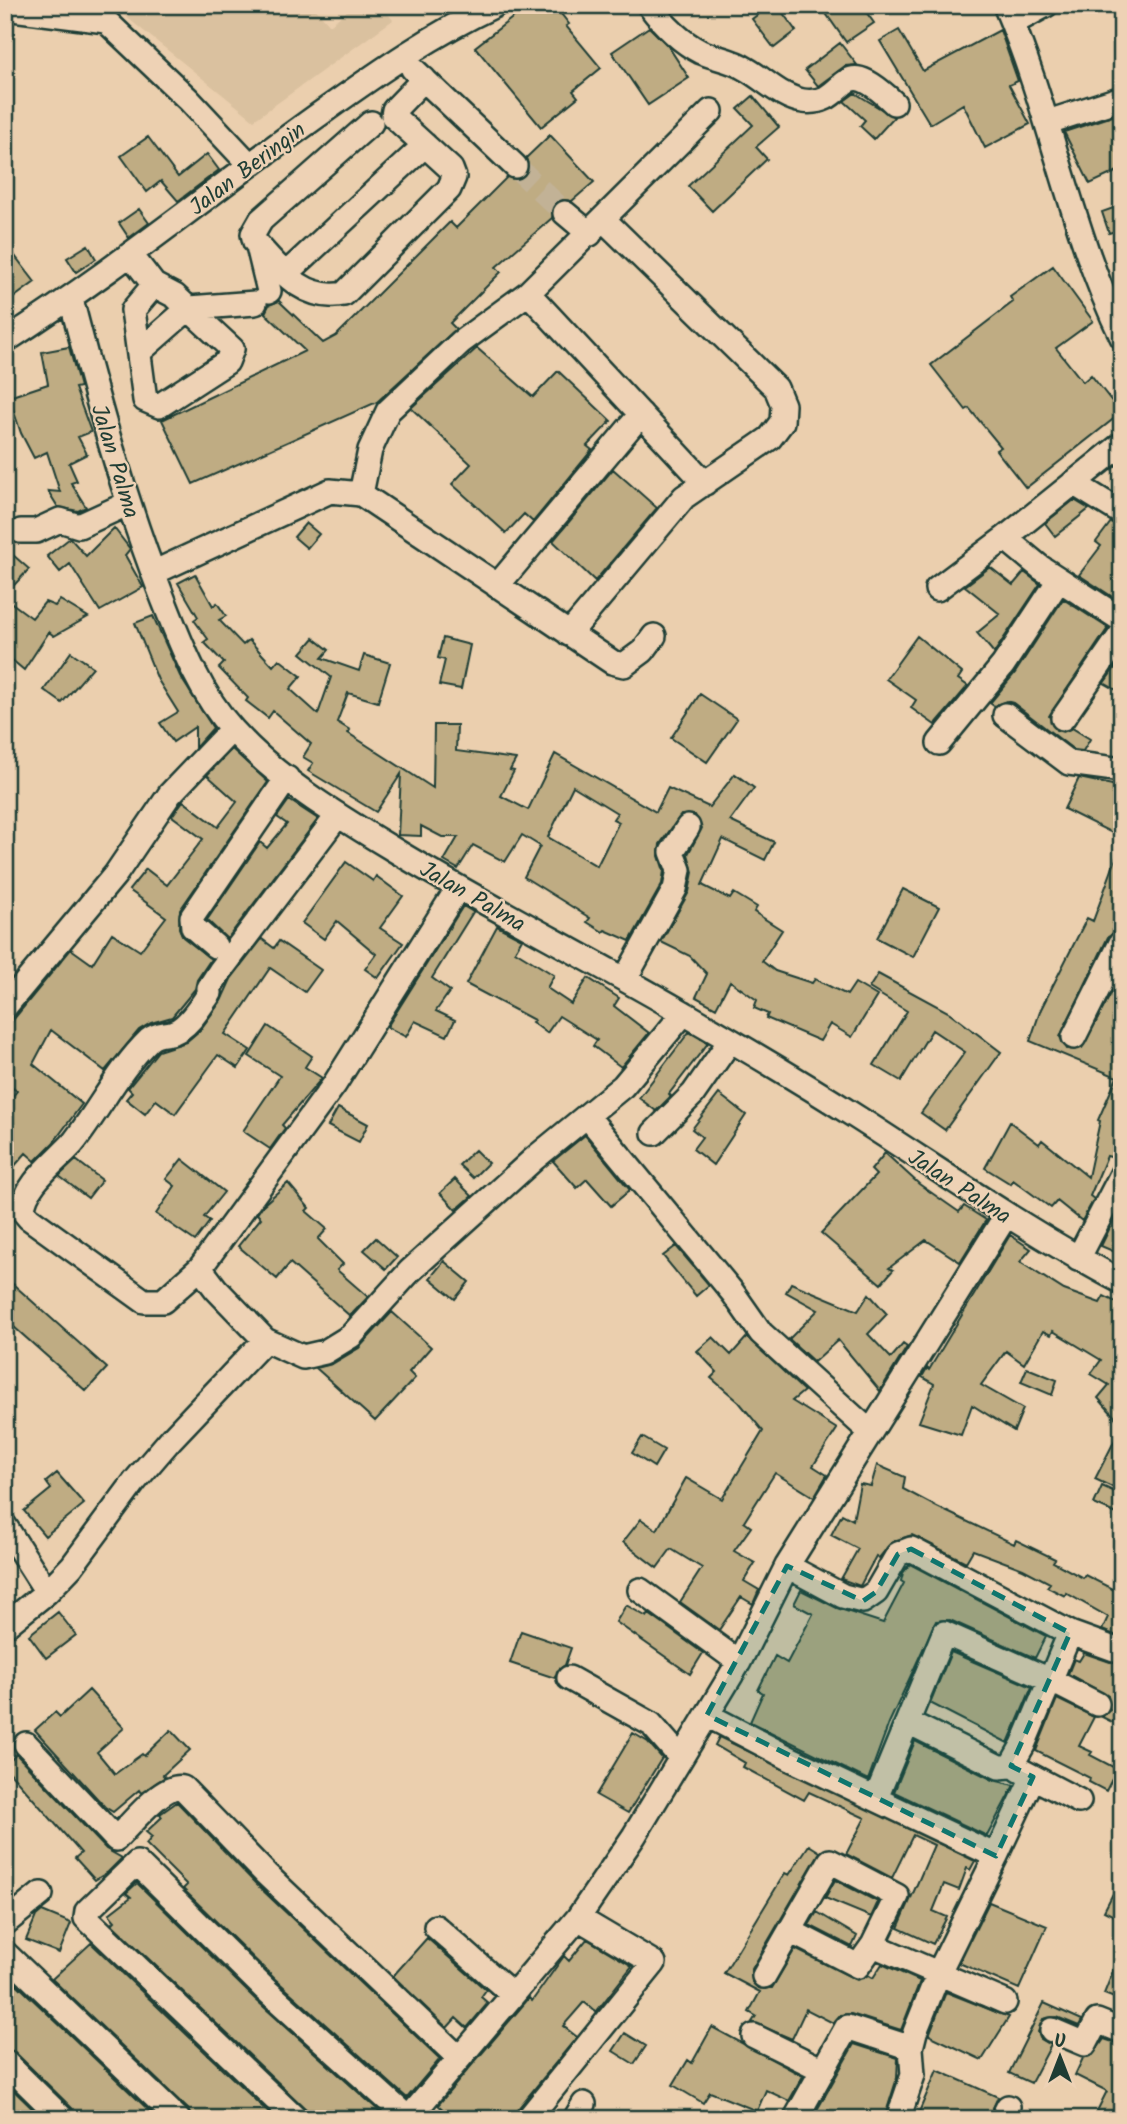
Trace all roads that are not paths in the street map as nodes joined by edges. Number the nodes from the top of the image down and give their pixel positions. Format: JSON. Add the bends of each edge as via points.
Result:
{"nodes":[{"id":1,"x":649,"y":5,"type":"edge"},
{"id":2,"x":1046,"y":5,"type":"edge"},
{"id":3,"x":5,"y":8,"type":"edge"},
{"id":4,"x":480,"y":8,"type":"edge"},
{"id":5,"x":102,"y":13,"type":"edge"},
{"id":6,"x":1009,"y":14,"type":"edge"},
{"id":7,"x":400,"y":57,"type":"junction"},
{"id":8,"x":424,"y":79,"type":"junction"},
{"id":9,"x":1122,"y":98,"type":"edge"},
{"id":10,"x":894,"y":103,"type":"dead end"},
{"id":11,"x":711,"y":111,"type":"dead end"},
{"id":12,"x":1048,"y":122,"type":"junction"},
{"id":13,"x":371,"y":123,"type":"dead end"},
{"id":14,"x":425,"y":145,"type":"junction"},
{"id":15,"x":249,"y":164,"type":"junction"},
{"id":16,"x":515,"y":166,"type":"tunnel mouth"},
{"id":17,"x":565,"y":213,"type":"tunnel mouth"},
{"id":18,"x":597,"y":227,"type":"junction"},
{"id":19,"x":257,"y":245,"type":"junction"},
{"id":20,"x":131,"y":255,"type":"junction"},
{"id":21,"x":286,"y":274,"type":"junction"},
{"id":22,"x":154,"y":285,"type":"junction"},
{"id":23,"x":528,"y":293,"type":"junction"},
{"id":24,"x":71,"y":299,"type":"junction"},
{"id":25,"x":190,"y":308,"type":"junction"},
{"id":26,"x":1122,"y":337,"type":"edge"},
{"id":27,"x":5,"y":341,"type":"edge"},
{"id":28,"x":139,"y":352,"type":"junction"},
{"id":29,"x":641,"y":414,"type":"junction"},
{"id":30,"x":1122,"y":444,"type":"edge"},
{"id":31,"x":705,"y":483,"type":"junction"},
{"id":32,"x":1073,"y":483,"type":"junction"},
{"id":33,"x":360,"y":494,"type":"junction"},
{"id":34,"x":128,"y":503,"type":"junction"},
{"id":35,"x":1122,"y":513,"type":"edge"},
{"id":36,"x":21,"y":531,"type":"dead end"},
{"id":37,"x":1005,"y":538,"type":"junction"},
{"id":38,"x":153,"y":573,"type":"junction"},
{"id":39,"x":1059,"y":580,"type":"junction"},
{"id":40,"x":497,"y":586,"type":"junction"},
{"id":41,"x":937,"y":589,"type":"dead end"},
{"id":42,"x":1122,"y":620,"type":"edge"},
{"id":43,"x":569,"y":634,"type":"junction"},
{"id":44,"x":1122,"y":634,"type":"edge"},
{"id":45,"x":654,"y":636,"type":"dead end"},
{"id":46,"x":1005,"y":715,"type":"dead end"},
{"id":47,"x":1063,"y":718,"type":"dead end"},
{"id":48,"x":232,"y":729,"type":"junction"},
{"id":49,"x":939,"y":743,"type":"dead end"},
{"id":50,"x":1122,"y":770,"type":"edge"},
{"id":51,"x":287,"y":778,"type":"junction"},
{"id":52,"x":338,"y":816,"type":"junction"},
{"id":53,"x":688,"y":827,"type":"dead end"},
{"id":54,"x":458,"y":888,"type":"junction"},
{"id":55,"x":1122,"y":943,"type":"edge"},
{"id":56,"x":215,"y":946,"type":"dead end"},
{"id":57,"x":625,"y":979,"type":"junction"},
{"id":58,"x":5,"y":1007,"type":"edge"},
{"id":59,"x":684,"y":1013,"type":"junction"},
{"id":60,"x":1074,"y":1037,"type":"dead end"},
{"id":61,"x":730,"y":1041,"type":"junction"},
{"id":62,"x":587,"y":1116,"type":"junction"},
{"id":63,"x":654,"y":1133,"type":"dead end"},
{"id":64,"x":1122,"y":1174,"type":"edge"},
{"id":65,"x":1005,"y":1217,"type":"junction"},
{"id":66,"x":1078,"y":1259,"type":"junction"},
{"id":67,"x":200,"y":1268,"type":"junction"},
{"id":68,"x":1122,"y":1282,"type":"edge"},
{"id":69,"x":265,"y":1340,"type":"junction"},
{"id":70,"x":869,"y":1431,"type":"junction"},
{"id":71,"x":5,"y":1526,"type":"edge"},
{"id":72,"x":787,"y":1566,"type":"junction"},
{"id":73,"x":640,"y":1590,"type":"dead end"},
{"id":74,"x":47,"y":1592,"type":"junction"},
{"id":75,"x":5,"y":1626,"type":"edge"},
{"id":76,"x":1070,"y":1633,"type":"junction"},
{"id":77,"x":1114,"y":1649,"type":"dead end"},
{"id":78,"x":738,"y":1662,"type":"junction"},
{"id":79,"x":569,"y":1678,"type":"dead end"},
{"id":80,"x":1050,"y":1680,"type":"junction"},
{"id":81,"x":1097,"y":1704,"type":"dead end"},
{"id":82,"x":706,"y":1715,"type":"junction"},
{"id":83,"x":908,"y":1722,"type":"junction"},
{"id":84,"x":26,"y":1744,"type":"dead end"},
{"id":85,"x":680,"y":1757,"type":"junction"},
{"id":86,"x":1011,"y":1766,"type":"junction"},
{"id":87,"x":1033,"y":1777,"type":"junction"},
{"id":88,"x":876,"y":1798,"type":"junction"},
{"id":89,"x":1079,"y":1801,"type":"dead end"},
{"id":90,"x":116,"y":1839,"type":"junction"},
{"id":91,"x":996,"y":1856,"type":"junction"},
{"id":92,"x":137,"y":1863,"type":"junction"},
{"id":93,"x":41,"y":1894,"type":"dead end"},
{"id":94,"x":10,"y":1910,"type":"edge"},
{"id":95,"x":578,"y":1918,"type":"junction"},
{"id":96,"x":436,"y":1927,"type":"dead end"},
{"id":97,"x":792,"y":1932,"type":"junction"},
{"id":98,"x":873,"y":1945,"type":"junction"},
{"id":99,"x":5,"y":1953,"type":"edge"},
{"id":100,"x":939,"y":1972,"type":"junction"},
{"id":101,"x":764,"y":1976,"type":"dead end"},
{"id":102,"x":513,"y":1995,"type":"junction"},
{"id":103,"x":1005,"y":2002,"type":"dead end"},
{"id":104,"x":1052,"y":2030,"type":"dead end"},
{"id":105,"x":1122,"y":2031,"type":"edge"},
{"id":106,"x":754,"y":2036,"type":"dead end"},
{"id":107,"x":911,"y":2048,"type":"junction"},
{"id":108,"x":459,"y":2058,"type":"junction"},
{"id":109,"x":5,"y":2062,"type":"edge"},
{"id":110,"x":823,"y":2070,"type":"junction"},
{"id":111,"x":797,"y":2116,"type":"dead end"},
{"id":112,"x":408,"y":2118,"type":"edge"},
{"id":113,"x":62,"y":2119,"type":"edge"},
{"id":114,"x":178,"y":2119,"type":"edge"},
{"id":115,"x":296,"y":2119,"type":"edge"},
{"id":116,"x":527,"y":2119,"type":"edge"},
{"id":117,"x":898,"y":2119,"type":"edge"}],
"edges":[{"from":1,"to":10,"type":"street","via":[[680,39],[701,52],[743,66],[790,98],[813,101],[826,97],[857,77],[874,83]]},
{"from":2,"to":6,"type":"street"},
{"from":3,"to":5,"type":"street"},
{"from":4,"to":7,"type":"street","name":"Jalan Beringin"},
{"from":5,"to":15,"type":"street"},
{"from":6,"to":12,"type":"street"},
{"from":7,"to":8,"type":"street"},
{"from":7,"to":15,"type":"street","name":"Jalan Beringin"},
{"from":8,"to":14,"type":"street","via":[[393,116]]},
{"from":8,"to":16,"type":"street"},
{"from":9,"to":12,"type":"street"},
{"from":11,"to":18,"type":"street"},
{"from":12,"to":26,"type":"street","via":[[1086,246]]},
{"from":13,"to":19,"type":"street","via":[[261,220],[253,234]]},
{"from":14,"to":21,"type":"street"},
{"from":14,"to":21,"type":"street","via":[[451,169],[454,177],[449,189],[344,294],[330,297],[304,291]]},
{"from":15,"to":20,"type":"street","name":"Jalan Beringin"},
{"from":17,"to":18,"type":"street"},
{"from":18,"to":23,"type":"street"},
{"from":18,"to":31,"type":"street","via":[[775,388],[783,405],[782,422],[770,439]]},
{"from":19,"to":21,"type":"street"},
{"from":19,"to":25,"type":"street","via":[[262,297]]},
{"from":20,"to":22,"type":"street"},
{"from":20,"to":24,"type":"street","name":"Jalan Beringin"},
{"from":22,"to":25,"type":"street"},
{"from":22,"to":28,"type":"street","via":[[133,310]]},
{"from":23,"to":29,"type":"street"},
{"from":23,"to":33,"type":"street","via":[[461,342],[388,411],[370,450]]},
{"from":24,"to":27,"type":"street","name":"Jalan Beringin"},
{"from":24,"to":34,"type":"street","name":"Jalan Palma"},
{"from":25,"to":28,"type":"street"},
{"from":25,"to":28,"type":"street","via":[[232,349],[228,362],[159,406],[145,400]]},
{"from":29,"to":31,"type":"street"},
{"from":29,"to":40,"type":"street"},
{"from":30,"to":32,"type":"street"},
{"from":31,"to":43,"type":"street","via":[[684,497]]},
{"from":32,"to":35,"type":"street"},
{"from":32,"to":37,"type":"street"},
{"from":33,"to":38,"type":"street","via":[[330,491]]},
{"from":33,"to":40,"type":"street"},
{"from":34,"to":36,"type":"street","via":[[79,526],[60,520],[36,531]]},
{"from":34,"to":38,"type":"street","name":"Jalan Palma"},
{"from":37,"to":39,"type":"street"},
{"from":37,"to":41,"type":"street"},
{"from":38,"to":48,"type":"street","name":"Jalan Palma","via":[[181,643]]},
{"from":39,"to":42,"type":"street"},
{"from":39,"to":49,"type":"street","via":[[1003,665]]},
{"from":40,"to":43,"type":"street"},
{"from":43,"to":45,"type":"street","via":[[612,663],[624,665]]},
{"from":44,"to":47,"type":"street"},
{"from":46,"to":50,"type":"street","via":[[1069,763]]},
{"from":48,"to":51,"type":"street","name":"Jalan Palma"},
{"from":48,"to":58,"type":"street","via":[[170,794],[115,874]]},
{"from":51,"to":52,"type":"street","name":"Jalan Palma"},
{"from":51,"to":56,"type":"street","via":[[192,917],[193,927]]},
{"from":52,"to":54,"type":"street","name":"Jalan Palma"},
{"from":52,"to":67,"type":"street","via":[[188,1021],[176,1032],[150,1038],[23,1203],[29,1218],[144,1301],[163,1301]]},
{"from":53,"to":57,"type":"street","via":[[672,852],[679,870],[675,889]]},
{"from":54,"to":57,"type":"street","name":"Jalan Palma"},
{"from":54,"to":67,"type":"street","via":[[334,1085]]},
{"from":55,"to":60,"type":"street"},
{"from":57,"to":59,"type":"street","name":"Jalan Palma"},
{"from":59,"to":61,"type":"street","name":"Jalan Palma"},
{"from":59,"to":62,"type":"street","via":[[623,1086]]},
{"from":61,"to":63,"type":"street","via":[[693,1094]]},
{"from":61,"to":65,"type":"street","name":"Jalan Palma","via":[[859,1119]]},
{"from":62,"to":69,"type":"street","via":[[410,1271],[351,1336],[326,1352],[303,1357]]},
{"from":62,"to":70,"type":"street","via":[[761,1333]]},
{"from":64,"to":66,"type":"street"},
{"from":65,"to":66,"type":"street","name":"Jalan Palma"},
{"from":65,"to":70,"type":"street"},
{"from":66,"to":68,"type":"street","name":"Jalan Palma"},
{"from":67,"to":69,"type":"street"},
{"from":69,"to":74,"type":"street","via":[[172,1439]]},
{"from":70,"to":72,"type":"street"},
{"from":71,"to":74,"type":"street"},
{"from":72,"to":76,"type":"street","via":[[843,1596],[863,1601],[876,1592],[898,1554],[912,1549]]},
{"from":72,"to":78,"type":"street"},
{"from":73,"to":78,"type":"street"},
{"from":74,"to":75,"type":"street"},
{"from":76,"to":77,"type":"street"},
{"from":76,"to":80,"type":"street"},
{"from":78,"to":82,"type":"street"},
{"from":79,"to":85,"type":"street","via":[[651,1724]]},
{"from":80,"to":81,"type":"street"},
{"from":80,"to":83,"type":"street","via":[[944,1633]]},
{"from":80,"to":86,"type":"street"},
{"from":82,"to":85,"type":"street"},
{"from":82,"to":88,"type":"street"},
{"from":83,"to":86,"type":"street","via":[[999,1767]]},
{"from":83,"to":88,"type":"street"},
{"from":84,"to":90,"type":"street"},
{"from":85,"to":95,"type":"street"},
{"from":86,"to":87,"type":"street"},
{"from":87,"to":89,"type":"street"},
{"from":87,"to":91,"type":"street"},
{"from":88,"to":91,"type":"street"},
{"from":90,"to":92,"type":"street"},
{"from":90,"to":108,"type":"street","via":[[164,1791],[183,1788]]},
{"from":91,"to":100,"type":"street"},
{"from":92,"to":112,"type":"street","via":[[265,1989]]},
{"from":92,"to":115,"type":"street","via":[[87,1911],[86,1918]]},
{"from":93,"to":94,"type":"street"},
{"from":95,"to":102,"type":"street"},
{"from":95,"to":116,"type":"street","via":[[654,1963]]},
{"from":96,"to":102,"type":"street"},
{"from":97,"to":98,"type":"street","via":[[858,1966]]},
{"from":97,"to":98,"type":"street","via":[[830,1861],[897,1896]]},
{"from":97,"to":101,"type":"street"},
{"from":98,"to":100,"type":"street"},
{"from":99,"to":114,"type":"street"},
{"from":100,"to":103,"type":"street"},
{"from":100,"to":107,"type":"street"},
{"from":102,"to":108,"type":"street"},
{"from":104,"to":105,"type":"street","via":[[1085,2044],[1097,2021]]},
{"from":106,"to":110,"type":"street"},
{"from":107,"to":110,"type":"street","via":[[847,2027]]},
{"from":107,"to":117,"type":"street","via":[[913,2075]]},
{"from":108,"to":112,"type":"street"},
{"from":109,"to":113,"type":"street"},
{"from":110,"to":111,"type":"street"}]}
